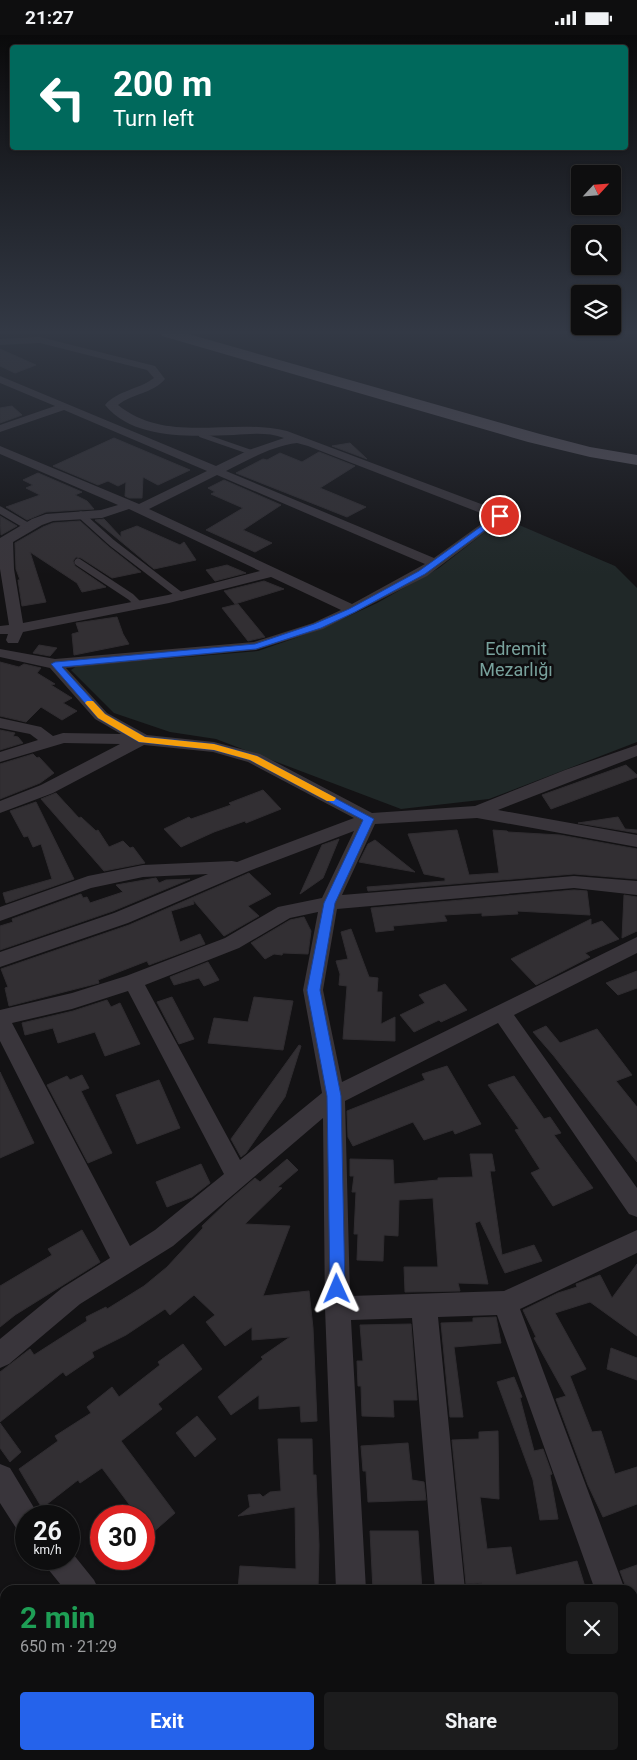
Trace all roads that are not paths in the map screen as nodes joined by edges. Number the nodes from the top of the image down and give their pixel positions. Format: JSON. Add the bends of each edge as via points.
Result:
{"nodes":[{"id":1,"x":43,"y":414,"type":"edge"},
{"id":2,"x":86,"y":414,"type":"edge"},
{"id":3,"x":121,"y":414,"type":"edge"},
{"id":4,"x":448,"y":414,"type":"edge"},
{"id":5,"x":491,"y":414,"type":"edge"},
{"id":6,"x":0,"y":429,"type":"edge"},
{"id":7,"x":200,"y":432,"type":"junction"},
{"id":8,"x":298,"y":441,"type":"junction"},
{"id":9,"x":637,"y":447,"type":"edge"},
{"id":10,"x":0,"y":450,"type":"edge"},
{"id":11,"x":253,"y":453,"type":"junction"},
{"id":12,"x":637,"y":460,"type":"edge"},
{"id":13,"x":217,"y":470,"type":"junction"},
{"id":14,"x":134,"y":507,"type":"junction"},
{"id":15,"x":0,"y":510,"type":"edge"},
{"id":16,"x":81,"y":515,"type":"junction"},
{"id":17,"x":29,"y":527,"type":"junction"},
{"id":18,"x":3,"y":541,"type":"edge"},
{"id":19,"x":78,"y":562,"type":"dead end"},
{"id":20,"x":436,"y":564,"type":"junction"},
{"id":21,"x":272,"y":572,"type":"junction"},
{"id":22,"x":181,"y":596,"type":"junction"},
{"id":23,"x":139,"y":605,"type":"junction"},
{"id":24,"x":352,"y":610,"type":"junction"},
{"id":25,"x":17,"y":629,"type":"junction"},
{"id":26,"x":0,"y":630,"type":"edge"},
{"id":27,"x":4,"y":655,"type":"edge"},
{"id":28,"x":55,"y":664,"type":"junction"},
{"id":29,"x":0,"y":723,"type":"edge"},
{"id":30,"x":142,"y":740,"type":"junction"},
{"id":31,"x":51,"y":742,"type":"junction"},
{"id":32,"x":637,"y":750,"type":"edge"},
{"id":33,"x":0,"y":757,"type":"edge"},
{"id":34,"x":0,"y":807,"type":"edge"},
{"id":35,"x":478,"y":812,"type":"junction"},
{"id":36,"x":369,"y":819,"type":"junction"},
{"id":37,"x":637,"y":841,"type":"edge"},
{"id":38,"x":243,"y":867,"type":"junction"},
{"id":39,"x":637,"y":888,"type":"edge"},
{"id":40,"x":330,"y":903,"type":"junction"},
{"id":41,"x":0,"y":915,"type":"edge"},
{"id":42,"x":637,"y":944,"type":"edge"},
{"id":43,"x":0,"y":960,"type":"edge"},
{"id":44,"x":133,"y":982,"type":"junction"},
{"id":45,"x":502,"y":1013,"type":"junction"},
{"id":46,"x":0,"y":1020,"type":"edge"},
{"id":47,"x":334,"y":1096,"type":"junction"},
{"id":48,"x":237,"y":1176,"type":"junction"},
{"id":49,"x":637,"y":1207,"type":"edge"},
{"id":50,"x":637,"y":1241,"type":"edge"},
{"id":51,"x":125,"y":1262,"type":"junction"},
{"id":52,"x":505,"y":1303,"type":"junction"},
{"id":53,"x":424,"y":1305,"type":"junction"},
{"id":54,"x":338,"y":1308,"type":"junction"},
{"id":55,"x":0,"y":1355,"type":"edge"},
{"id":56,"x":0,"y":1478,"type":"edge"},
{"id":57,"x":18,"y":1505,"type":"edge"},
{"id":58,"x":67,"y":1570,"type":"edge"},
{"id":59,"x":80,"y":1585,"type":"edge"},
{"id":60,"x":351,"y":1585,"type":"edge"},
{"id":61,"x":450,"y":1585,"type":"edge"},
{"id":62,"x":608,"y":1585,"type":"edge"}],
"edges":[{"from":1,"to":6,"type":"street"},
{"from":2,"to":13,"type":"street"},
{"from":3,"to":7,"type":"street","via":[[158,429]]},
{"from":4,"to":12,"type":"main road","via":[[590,452]]},
{"from":5,"to":9,"type":"main road","via":[[569,436]]},
{"from":7,"to":8,"type":"street","via":[[264,430]]},
{"from":7,"to":11,"type":"lane"},
{"from":8,"to":11,"type":"street","via":[[286,441]]},
{"from":8,"to":20,"type":"street","via":[[311,443],[500,516]]},
{"from":10,"to":14,"type":"street"},
{"from":11,"to":13,"type":"street"},
{"from":13,"to":14,"type":"street"},
{"from":13,"to":20,"type":"street"},
{"from":14,"to":16,"type":"street"},
{"from":14,"to":21,"type":"street"},
{"from":15,"to":17,"type":"lane"},
{"from":16,"to":17,"type":"street","via":[[51,517]]},
{"from":16,"to":22,"type":"lane"},
{"from":17,"to":18,"type":"street"},
{"from":18,"to":25,"type":"street"},
{"from":19,"to":23,"type":"lane"},
{"from":20,"to":24,"type":"street"},
{"from":21,"to":22,"type":"street"},
{"from":21,"to":24,"type":"street"},
{"from":22,"to":23,"type":"street"},
{"from":23,"to":25,"type":"street"},
{"from":24,"to":28,"type":"street","via":[[318,626],[256,646]]},
{"from":25,"to":26,"type":"street"},
{"from":25,"to":27,"type":"street"},
{"from":27,"to":28,"type":"street"},
{"from":28,"to":30,"type":"street","via":[[101,716]]},
{"from":29,"to":31,"type":"street","via":[[35,730]]},
{"from":30,"to":31,"type":"street","via":[[63,738]]},
{"from":30,"to":34,"type":"street","via":[[47,789]]},
{"from":30,"to":36,"type":"street","via":[[214,747],[254,758]]},
{"from":31,"to":33,"type":"street"},
{"from":32,"to":35,"type":"street"},
{"from":35,"to":36,"type":"street"},
{"from":35,"to":37,"type":"street"},
{"from":36,"to":38,"type":"street"},
{"from":36,"to":40,"type":"street"},
{"from":38,"to":41,"type":"street","via":[[143,871],[88,883]]},
{"from":38,"to":43,"type":"street","via":[[121,918]]},
{"from":39,"to":40,"type":"street","via":[[574,882]]},
{"from":40,"to":44,"type":"street","via":[[285,913],[232,943]]},
{"from":40,"to":47,"type":"street","via":[[314,990]]},
{"from":42,"to":45,"type":"street"},
{"from":44,"to":46,"type":"street"},
{"from":44,"to":48,"type":"street"},
{"from":45,"to":47,"type":"street"},
{"from":45,"to":49,"type":"street"},
{"from":46,"to":51,"type":"street"},
{"from":47,"to":48,"type":"street"},
{"from":47,"to":54,"type":"street"},
{"from":48,"to":51,"type":"street","via":[[164,1238]]},
{"from":50,"to":52,"type":"street"},
{"from":51,"to":55,"type":"street","via":[[71,1296]]},
{"from":52,"to":53,"type":"street"},
{"from":52,"to":62,"type":"street"},
{"from":53,"to":54,"type":"street"},
{"from":53,"to":61,"type":"street"},
{"from":54,"to":60,"type":"street"},
{"from":56,"to":57,"type":"street"},
{"from":58,"to":59,"type":"street"}]}
